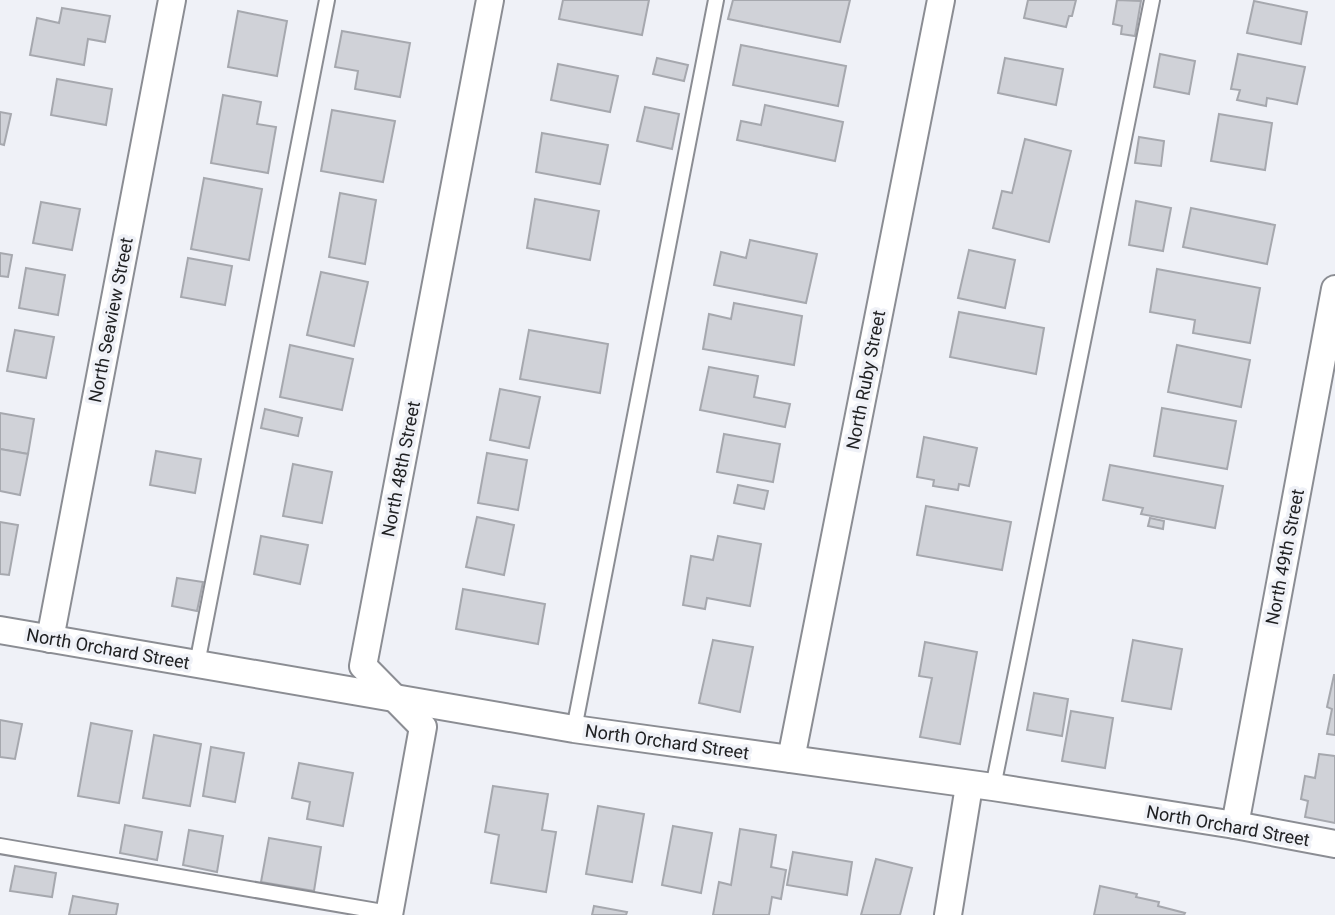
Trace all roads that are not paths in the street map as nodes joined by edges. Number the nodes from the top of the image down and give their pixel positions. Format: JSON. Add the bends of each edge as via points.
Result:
{"nodes":[{"id":1,"x":172,"y":0,"type":"edge"},
{"id":2,"x":327,"y":0,"type":"edge"},
{"id":3,"x":490,"y":0,"type":"edge"},
{"id":4,"x":716,"y":0,"type":"edge"},
{"id":5,"x":941,"y":0,"type":"edge"},
{"id":6,"x":1152,"y":0,"type":"edge"},
{"id":7,"x":1335,"y":291,"type":"edge"},
{"id":8,"x":0,"y":630,"type":"edge"},
{"id":9,"x":50,"y":639,"type":"junction"},
{"id":10,"x":197,"y":664,"type":"junction"},
{"id":11,"x":392,"y":698,"type":"junction"},
{"id":12,"x":574,"y":729,"type":"junction"},
{"id":13,"x":791,"y":759,"type":"junction"},
{"id":14,"x":981,"y":786,"type":"junction"},
{"id":15,"x":1236,"y":825,"type":"junction"},
{"id":16,"x":1335,"y":844,"type":"edge"},
{"id":17,"x":0,"y":846,"type":"edge"},
{"id":18,"x":389,"y":914,"type":"edge"},
{"id":19,"x":948,"y":915,"type":"edge"}],
"edges":[{"from":1,"to":9,"type":"street","name":"North Seaview Street"},
{"from":2,"to":10,"type":"lane"},
{"from":3,"to":11,"type":"street","name":"North 48th Street","via":[[363,666]]},
{"from":4,"to":12,"type":"lane"},
{"from":5,"to":13,"type":"street","name":"North Ruby Street"},
{"from":6,"to":14,"type":"lane"},
{"from":7,"to":15,"type":"street","name":"North 49th Street"},
{"from":8,"to":9,"type":"street","name":"North Orchard Street"},
{"from":9,"to":10,"type":"street","name":"North Orchard Street"},
{"from":10,"to":11,"type":"street","name":"North Orchard Street"},
{"from":11,"to":12,"type":"street","name":"North Orchard Street"},
{"from":11,"to":18,"type":"street","name":"North 48th Street","via":[[423,727]]},
{"from":12,"to":13,"type":"street","name":"North Orchard Street"},
{"from":13,"to":14,"type":"street","name":"North Orchard Street"},
{"from":14,"to":15,"type":"street","name":"North Orchard Street"},
{"from":14,"to":19,"type":"street"},
{"from":15,"to":16,"type":"street","name":"North Orchard Street"},
{"from":17,"to":18,"type":"lane"}]}
